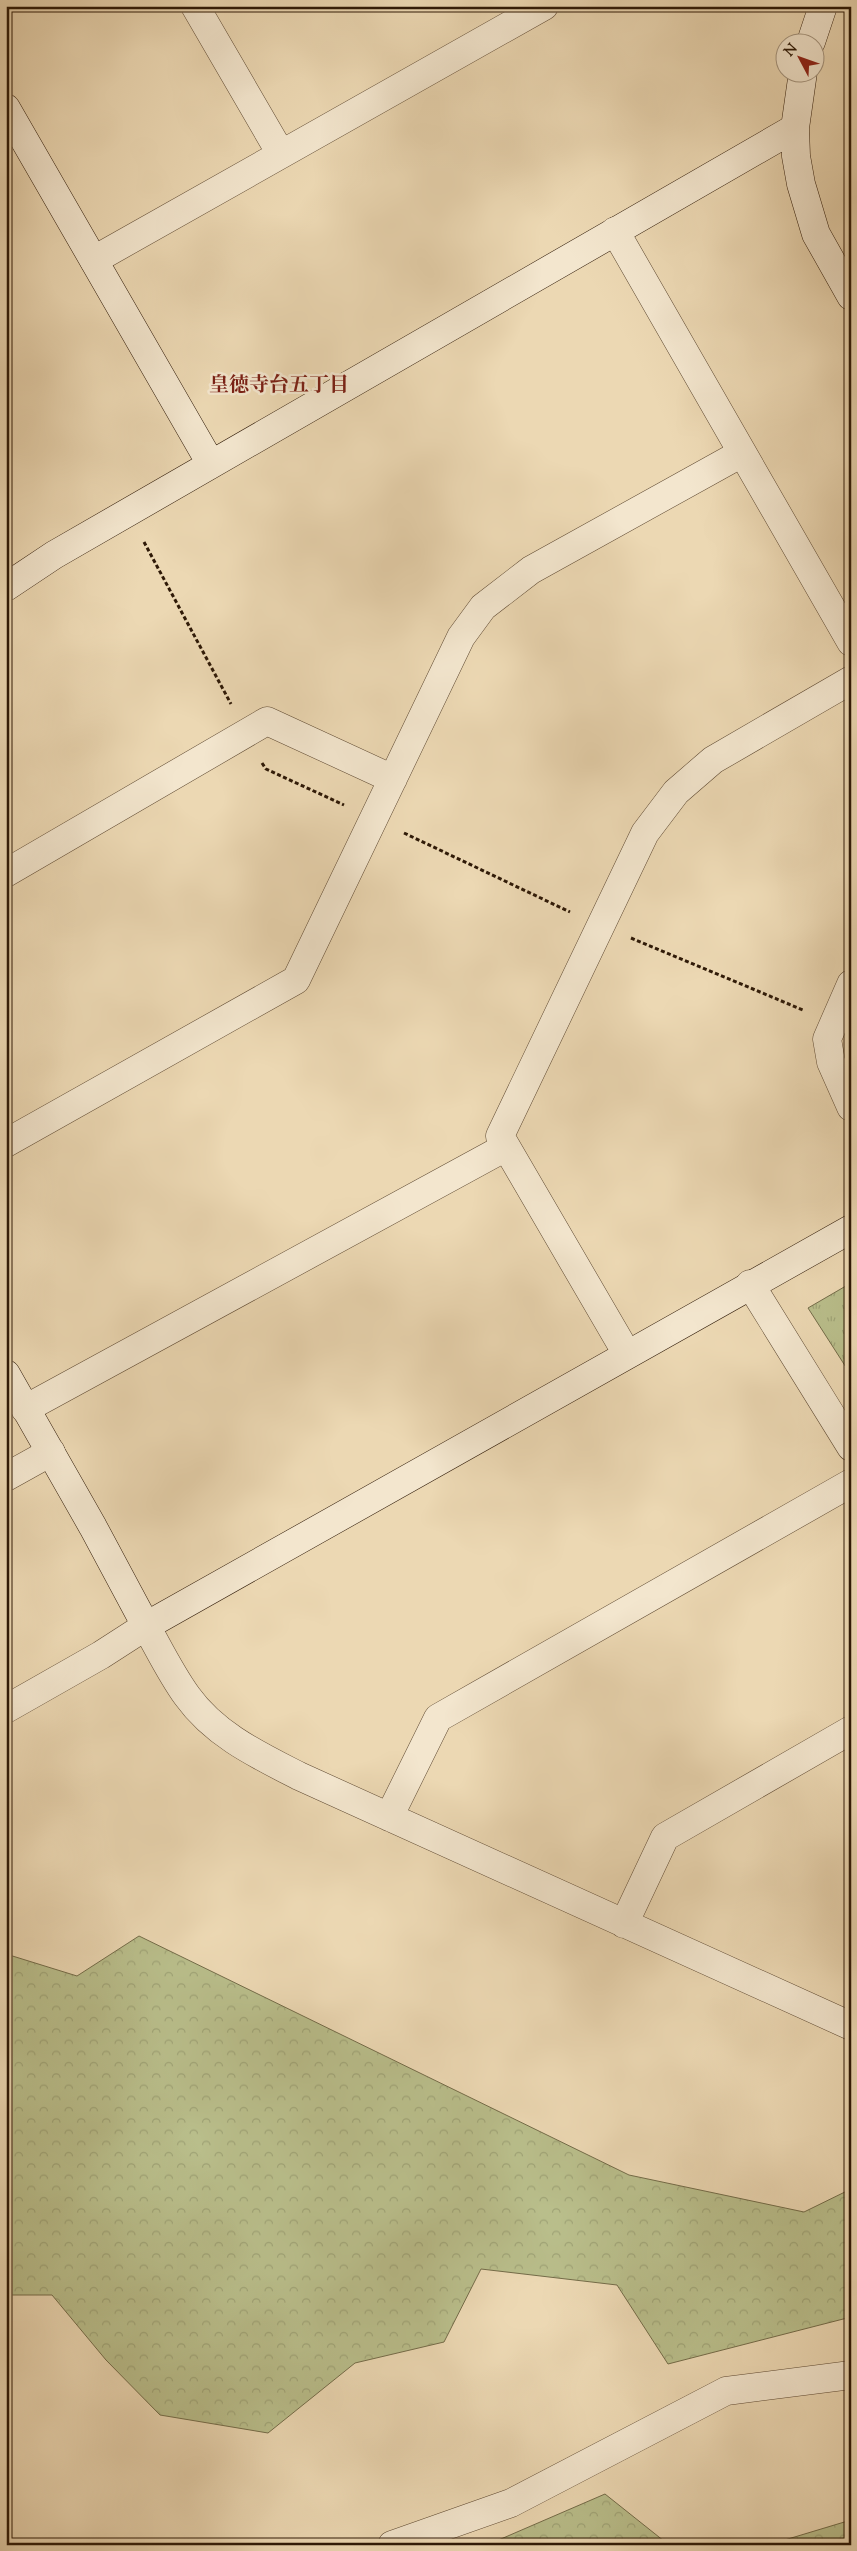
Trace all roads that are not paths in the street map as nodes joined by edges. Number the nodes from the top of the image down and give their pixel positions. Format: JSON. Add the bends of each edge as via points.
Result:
{"nodes":[{"id":1,"x":195,"y":6,"type":"edge"},
{"id":2,"x":544,"y":6,"type":"edge"},
{"id":3,"x":823,"y":6,"type":"edge"},
{"id":4,"x":814,"y":32,"type":"edge"},
{"id":5,"x":802,"y":82,"type":"edge"},
{"id":6,"x":6,"y":108,"type":"edge"},
{"id":7,"x":795,"y":128,"type":"junction"},
{"id":8,"x":281,"y":154,"type":"junction"},
{"id":9,"x":615,"y":231,"type":"junction"},
{"id":10,"x":94,"y":260,"type":"junction"},
{"id":11,"x":851,"y":296,"type":"edge"},
{"id":12,"x":742,"y":453,"type":"junction"},
{"id":13,"x":211,"y":464,"type":"junction"},
{"id":14,"x":6,"y":587,"type":"edge"},
{"id":15,"x":851,"y":642,"type":"edge"},
{"id":16,"x":851,"y":680,"type":"edge"},
{"id":17,"x":393,"y":779,"type":"junction"},
{"id":18,"x":6,"y":873,"type":"edge"},
{"id":19,"x":851,"y":984,"type":"edge"},
{"id":20,"x":851,"y":1107,"type":"edge"},
{"id":21,"x":6,"y":1143,"type":"edge"},
{"id":22,"x":506,"y":1147,"type":"junction"},
{"id":23,"x":851,"y":1229,"type":"edge"},
{"id":24,"x":750,"y":1284,"type":"junction"},
{"id":25,"x":627,"y":1354,"type":"junction"},
{"id":26,"x":6,"y":1374,"type":"edge"},
{"id":27,"x":25,"y":1409,"type":"junction"},
{"id":28,"x":851,"y":1447,"type":"edge"},
{"id":29,"x":51,"y":1452,"type":"junction"},
{"id":30,"x":6,"y":1477,"type":"edge"},
{"id":31,"x":851,"y":1483,"type":"edge"},
{"id":32,"x":146,"y":1626,"type":"junction"},
{"id":33,"x":6,"y":1709,"type":"edge"},
{"id":34,"x":851,"y":1730,"type":"edge"},
{"id":35,"x":389,"y":1817,"type":"junction"},
{"id":36,"x":624,"y":1924,"type":"junction"},
{"id":37,"x":851,"y":2026,"type":"edge"},
{"id":38,"x":851,"y":2375,"type":"edge"},
{"id":39,"x":392,"y":2545,"type":"edge"}],
"edges":[{"from":1,"to":8,"type":"street"},
{"from":2,"to":8,"type":"street"},
{"from":3,"to":4,"type":"street"},
{"from":5,"to":7,"type":"street"},
{"from":6,"to":10,"type":"street"},
{"from":7,"to":9,"type":"street"},
{"from":7,"to":11,"type":"street","via":[[801,184],[816,234]]},
{"from":8,"to":10,"type":"street"},
{"from":9,"to":12,"type":"street"},
{"from":9,"to":13,"type":"street"},
{"from":10,"to":13,"type":"street"},
{"from":12,"to":15,"type":"street"},
{"from":12,"to":17,"type":"street","via":[[530,570],[483,607],[461,637]]},
{"from":13,"to":14,"type":"street","via":[[54,555]]},
{"from":16,"to":22,"type":"street","via":[[713,760],[676,792],[645,833],[500,1136]]},
{"from":17,"to":18,"type":"street","via":[[267,722]]},
{"from":17,"to":21,"type":"street","via":[[296,980]]},
{"from":19,"to":20,"type":"street","via":[[827,1039],[831,1062]]},
{"from":22,"to":25,"type":"street"},
{"from":22,"to":27,"type":"street"},
{"from":23,"to":24,"type":"street"},
{"from":24,"to":25,"type":"street"},
{"from":24,"to":28,"type":"street"},
{"from":25,"to":32,"type":"street"},
{"from":26,"to":27,"type":"street"},
{"from":27,"to":29,"type":"street"},
{"from":29,"to":30,"type":"street"},
{"from":29,"to":32,"type":"street"},
{"from":31,"to":35,"type":"street","via":[[438,1718]]},
{"from":32,"to":33,"type":"street"},
{"from":32,"to":35,"type":"street","via":[[187,1696],[218,1728],[244,1748]]},
{"from":34,"to":36,"type":"street","via":[[665,1837]]},
{"from":35,"to":36,"type":"street"},
{"from":36,"to":37,"type":"street"},
{"from":38,"to":39,"type":"street","via":[[726,2391],[511,2504]]}]}
